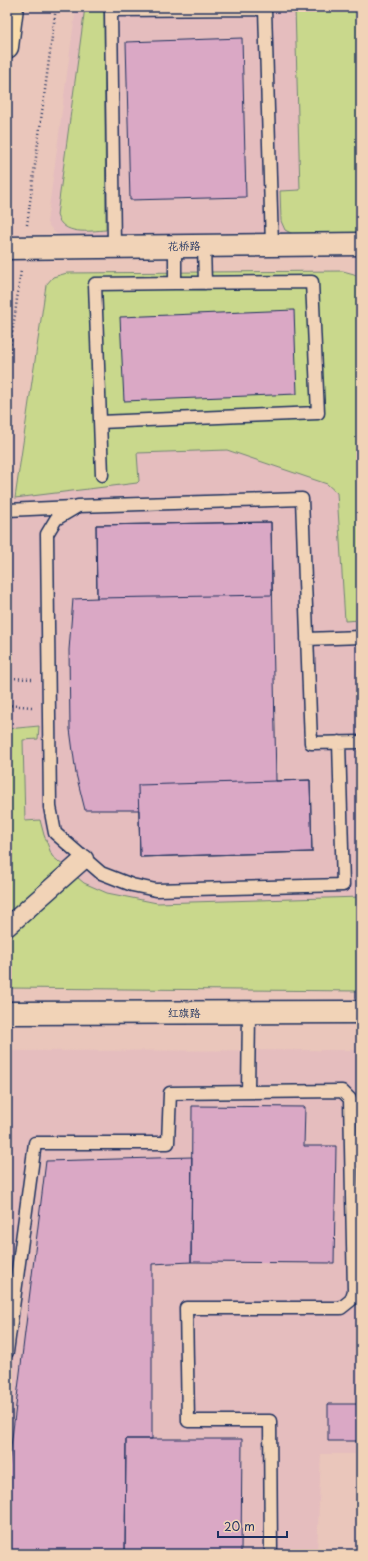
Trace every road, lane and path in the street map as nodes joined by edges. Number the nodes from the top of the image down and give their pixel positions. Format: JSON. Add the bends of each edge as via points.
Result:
{"nodes":[{"id":1,"x":12,"y":7,"type":"edge"},
{"id":2,"x":56,"y":7,"type":"edge"},
{"id":3,"x":7,"y":47,"type":"edge"},
{"id":4,"x":361,"y":244,"type":"edge"},
{"id":5,"x":272,"y":245,"type":"junction"},
{"id":6,"x":204,"y":246,"type":"junction"},
{"id":7,"x":114,"y":247,"type":"junction"},
{"id":8,"x":175,"y":247,"type":"junction"},
{"id":9,"x":15,"y":248,"type":"edge"},
{"id":10,"x":175,"y":283,"type":"junction"},
{"id":11,"x":205,"y":283,"type":"junction"},
{"id":12,"x":7,"y":372,"type":"edge"},
{"id":13,"x":100,"y":422,"type":"junction"},
{"id":14,"x":102,"y":475,"type":"dead end"},
{"id":15,"x":78,"y":506,"type":"junction"},
{"id":16,"x":7,"y":510,"type":"edge"},
{"id":17,"x":361,"y":638,"type":"edge"},
{"id":18,"x":307,"y":639,"type":"junction"},
{"id":19,"x":7,"y":678,"type":"edge"},
{"id":20,"x":49,"y":680,"type":"junction"},
{"id":21,"x":7,"y":705,"type":"edge"},
{"id":22,"x":49,"y":708,"type":"junction"},
{"id":23,"x":339,"y":742,"type":"junction"},
{"id":24,"x":361,"y":742,"type":"edge"},
{"id":25,"x":84,"y":859,"type":"junction"},
{"id":26,"x":7,"y":927,"type":"edge"},
{"id":27,"x":361,"y":1012,"type":"edge"},
{"id":28,"x":7,"y":1013,"type":"edge"},
{"id":29,"x":249,"y":1013,"type":"junction"},
{"id":30,"x":248,"y":1092,"type":"junction"},
{"id":31,"x":8,"y":1336,"type":"edge"},
{"id":32,"x":7,"y":1352,"type":"edge"},
{"id":33,"x":271,"y":1554,"type":"edge"}],
"edges":[{"from":1,"to":3,"type":"highway"},
{"from":2,"to":9,"type":"path"},
{"from":4,"to":5,"type":"street","name":"花桥路"},
{"from":5,"to":6,"type":"street","name":"花桥路"},
{"from":5,"to":7,"type":"lane","via":[[265,8],[111,10]]},
{"from":6,"to":8,"type":"street","name":"花桥路"},
{"from":6,"to":11,"type":"lane"},
{"from":7,"to":8,"type":"street","name":"花桥路"},
{"from":7,"to":9,"type":"street","name":"花桥路"},
{"from":8,"to":10,"type":"lane"},
{"from":9,"to":12,"type":"path"},
{"from":10,"to":11,"type":"lane"},
{"from":10,"to":13,"type":"lane","via":[[95,284]]},
{"from":11,"to":13,"type":"lane","via":[[312,282],[318,413]]},
{"from":13,"to":14,"type":"lane"},
{"from":15,"to":16,"type":"lane"},
{"from":15,"to":18,"type":"lane","via":[[302,499]]},
{"from":15,"to":20,"type":"lane","via":[[56,519],[48,534]]},
{"from":17,"to":18,"type":"lane"},
{"from":18,"to":23,"type":"lane","via":[[311,743]]},
{"from":19,"to":20,"type":"path"},
{"from":20,"to":22,"type":"lane"},
{"from":21,"to":22,"type":"path"},
{"from":22,"to":25,"type":"lane","via":[[50,807],[55,833]]},
{"from":23,"to":24,"type":"lane"},
{"from":23,"to":25,"type":"lane","via":[[343,885],[156,890],[132,885],[101,873]]},
{"from":25,"to":26,"type":"street"},
{"from":27,"to":29,"type":"street","name":"红旗路"},
{"from":28,"to":29,"type":"street","name":"红旗路"},
{"from":29,"to":30,"type":"lane"},
{"from":30,"to":31,"type":"lane","via":[[170,1093],[168,1143],[35,1143]]},
{"from":30,"to":33,"type":"lane","via":[[342,1091],[350,1099],[354,1290],[351,1300],[341,1308],[186,1308],[188,1421],[270,1421]]},
{"from":31,"to":32,"type":"lane"}]}
